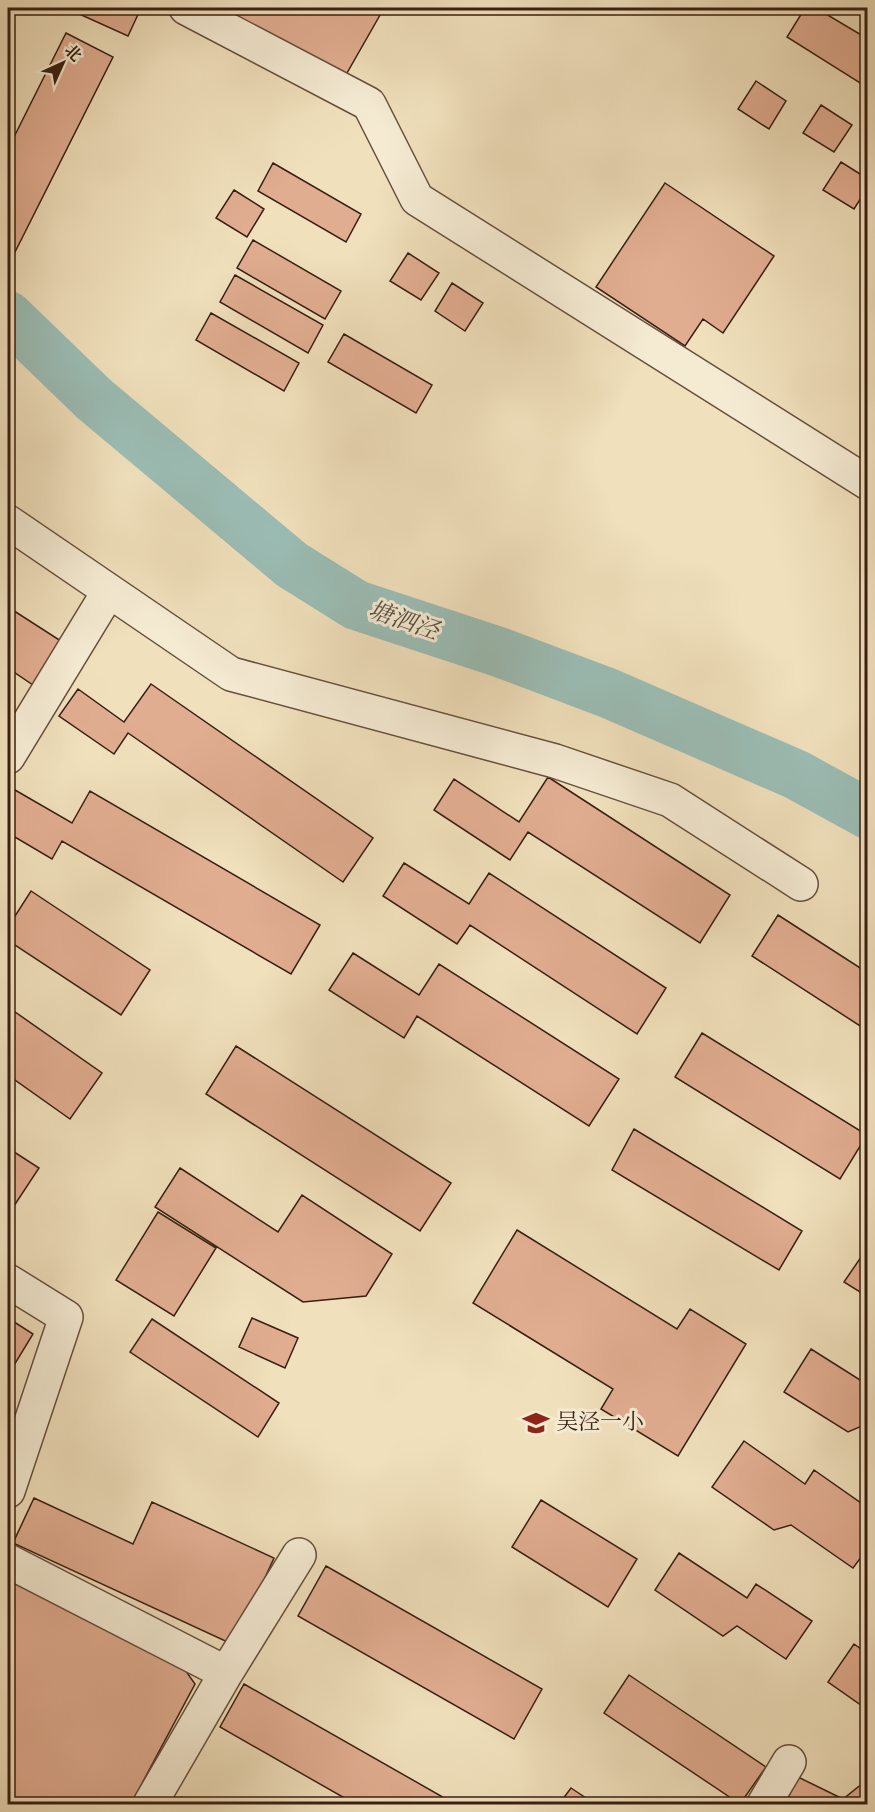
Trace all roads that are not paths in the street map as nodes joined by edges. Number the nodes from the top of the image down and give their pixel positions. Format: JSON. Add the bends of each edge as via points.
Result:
{"nodes":[{"id":1,"x":186,"y":8,"type":"edge"},
{"id":2,"x":867,"y":483,"type":"edge"},
{"id":3,"x":8,"y":522,"type":"edge"},
{"id":4,"x":109,"y":591,"type":"junction"},
{"id":5,"x":8,"y":757,"type":"edge"},
{"id":6,"x":801,"y":884,"type":"dead end"},
{"id":7,"x":8,"y":1281,"type":"edge"},
{"id":8,"x":8,"y":1491,"type":"edge"},
{"id":9,"x":299,"y":1555,"type":"dead end"},
{"id":10,"x":8,"y":1561,"type":"edge"},
{"id":11,"x":226,"y":1672,"type":"junction"},
{"id":12,"x":789,"y":1762,"type":"dead end"},
{"id":13,"x":150,"y":1804,"type":"edge"},
{"id":14,"x":764,"y":1804,"type":"edge"}],
"edges":[{"from":1,"to":2,"type":"street","via":[[369,104],[417,199]]},
{"from":3,"to":4,"type":"street"},
{"from":4,"to":5,"type":"street"},
{"from":4,"to":6,"type":"street","via":[[231,674],[555,761],[670,800]]},
{"from":7,"to":8,"type":"street","via":[[66,1317]]},
{"from":9,"to":11,"type":"street"},
{"from":10,"to":11,"type":"street"},
{"from":11,"to":13,"type":"street"},
{"from":12,"to":14,"type":"street"}]}
